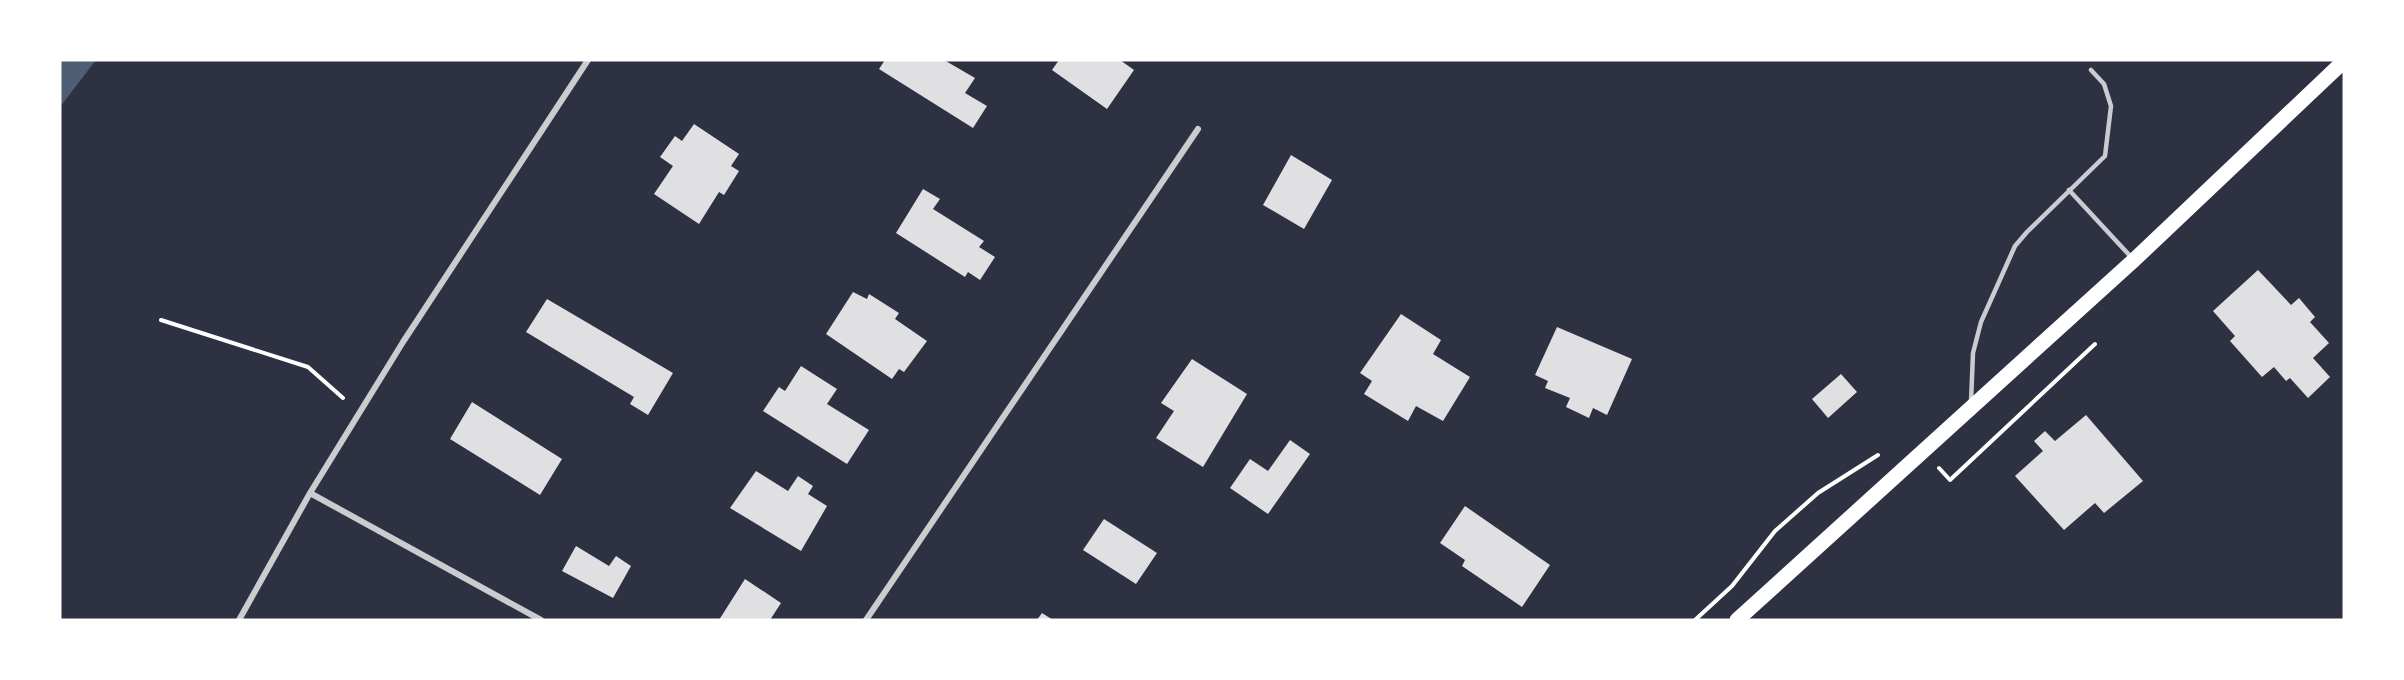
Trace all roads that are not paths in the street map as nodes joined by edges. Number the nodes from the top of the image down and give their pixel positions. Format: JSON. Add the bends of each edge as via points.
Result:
{"nodes":[{"id":1,"x":588,"y":60,"type":"edge"},
{"id":2,"x":2344,"y":60,"type":"edge"},
{"id":3,"x":2091,"y":70,"type":"dead end"},
{"id":4,"x":1198,"y":129,"type":"dead end"},
{"id":5,"x":2068,"y":190,"type":"junction"},
{"id":6,"x":2134,"y":260,"type":"junction"},
{"id":7,"x":1971,"y":407,"type":"junction"},
{"id":8,"x":310,"y":493,"type":"junction"},
{"id":9,"x":238,"y":620,"type":"edge"},
{"id":10,"x":541,"y":620,"type":"edge"},
{"id":11,"x":866,"y":620,"type":"edge"},
{"id":12,"x":1737,"y":620,"type":"edge"}],
"edges":[{"from":1,"to":8,"type":"street","via":[[403,342]]},
{"from":2,"to":6,"type":"main road"},
{"from":3,"to":5,"type":"lane","via":[[2104,84],[2111,106],[2110,131],[2105,156]]},
{"from":4,"to":11,"type":"street"},
{"from":5,"to":6,"type":"lane"},
{"from":5,"to":7,"type":"lane","via":[[2015,246],[1981,322],[1973,353]]},
{"from":6,"to":7,"type":"main road"},
{"from":7,"to":12,"type":"main road"},
{"from":8,"to":9,"type":"street"},
{"from":8,"to":10,"type":"street"}]}
